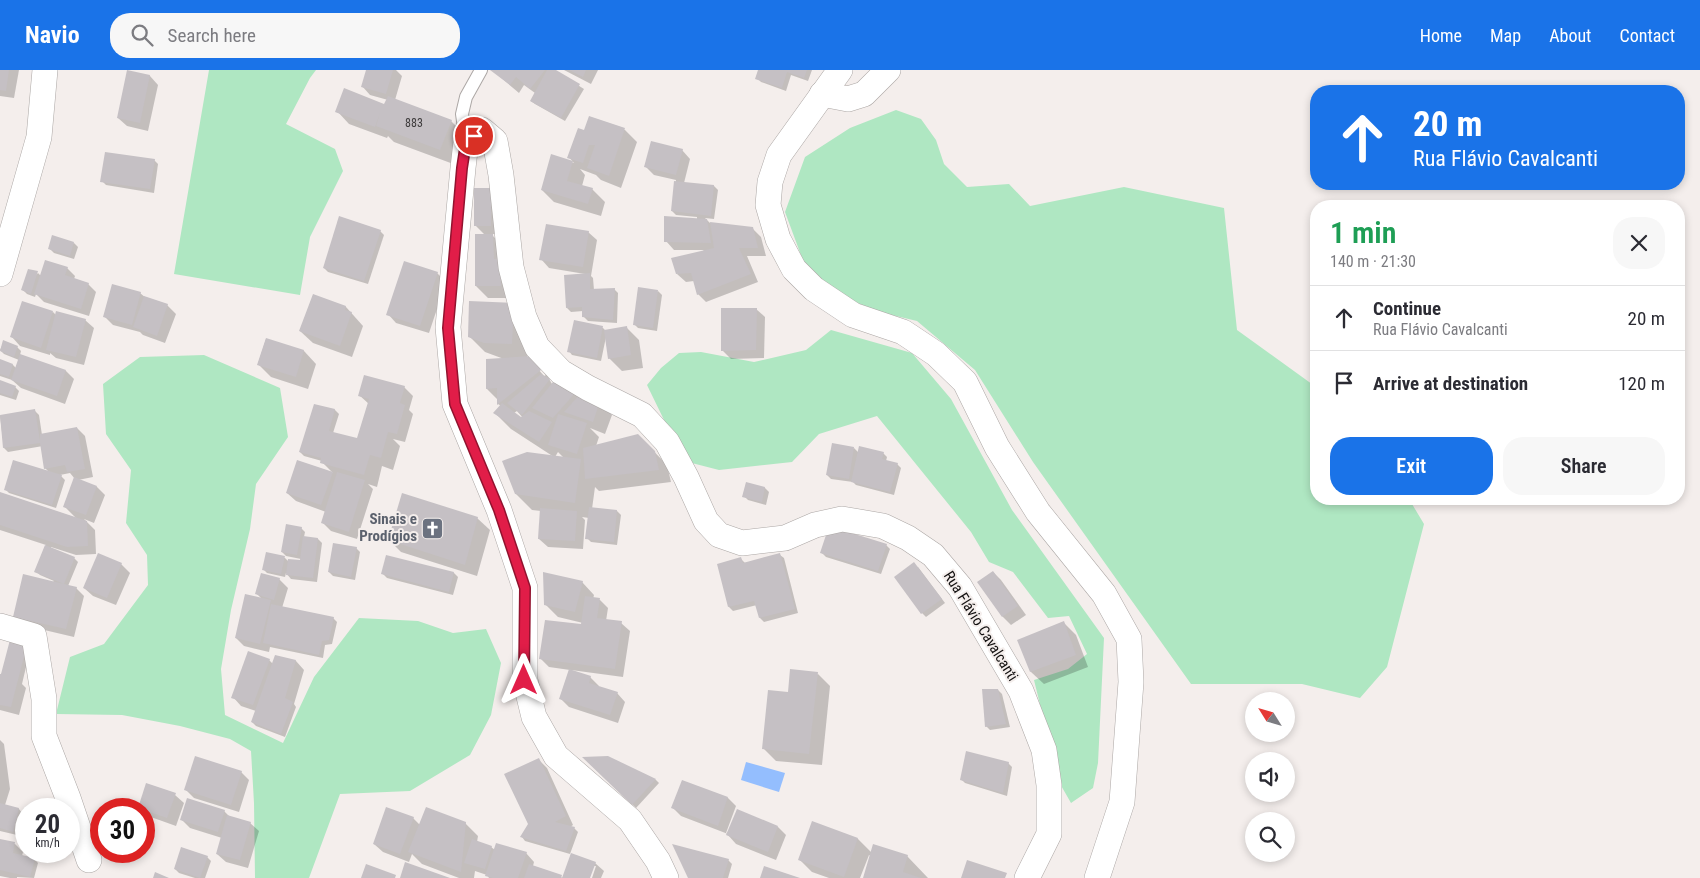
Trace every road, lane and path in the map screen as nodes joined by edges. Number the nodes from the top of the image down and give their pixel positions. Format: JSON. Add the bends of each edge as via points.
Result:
{"nodes":[{"id":1,"x":45,"y":70,"type":"edge"},
{"id":2,"x":480,"y":70,"type":"edge"},
{"id":3,"x":840,"y":70,"type":"edge"},
{"id":4,"x":888,"y":70,"type":"edge"},
{"id":5,"x":822,"y":94,"type":"junction"},
{"id":6,"x":466,"y":142,"type":"junction"},
{"id":7,"x":0,"y":274,"type":"edge"},
{"id":8,"x":0,"y":626,"type":"edge"},
{"id":9,"x":89,"y":860,"type":"dead end"},
{"id":10,"x":666,"y":878,"type":"edge"},
{"id":11,"x":1027,"y":878,"type":"edge"},
{"id":12,"x":1097,"y":878,"type":"edge"}],
"edges":[{"from":1,"to":7,"type":"street","via":[[39,137]]},
{"from":2,"to":6,"type":"lane","via":[[466,97],[462,114]]},
{"from":3,"to":5,"type":"street"},
{"from":4,"to":5,"type":"street","via":[[864,94],[848,100]]},
{"from":5,"to":12,"type":"street","via":[[779,155],[770,182],[768,205],[778,239],[794,269],[814,289],[853,315],[903,332],[936,354],[965,382],[997,447],[1033,504],[1104,594],[1129,639],[1131,682],[1122,802]]},
{"from":6,"to":10,"type":"street","via":[[448,328],[455,404],[499,510],[525,588],[524,680],[534,717],[556,756],[630,820]]},
{"from":6,"to":11,"type":"street","name":"Rua Flávio Cavalcanti","via":[[482,130],[495,141],[511,267],[524,317],[538,347],[560,372],[642,415],[667,442],[706,521],[719,535],[742,543],[785,538],[815,524],[842,519],[883,526],[934,555],[960,588],[1021,691],[1044,750],[1049,785],[1049,834]]},
{"from":8,"to":9,"type":"street","via":[[34,636],[44,699],[44,736]]}]}
